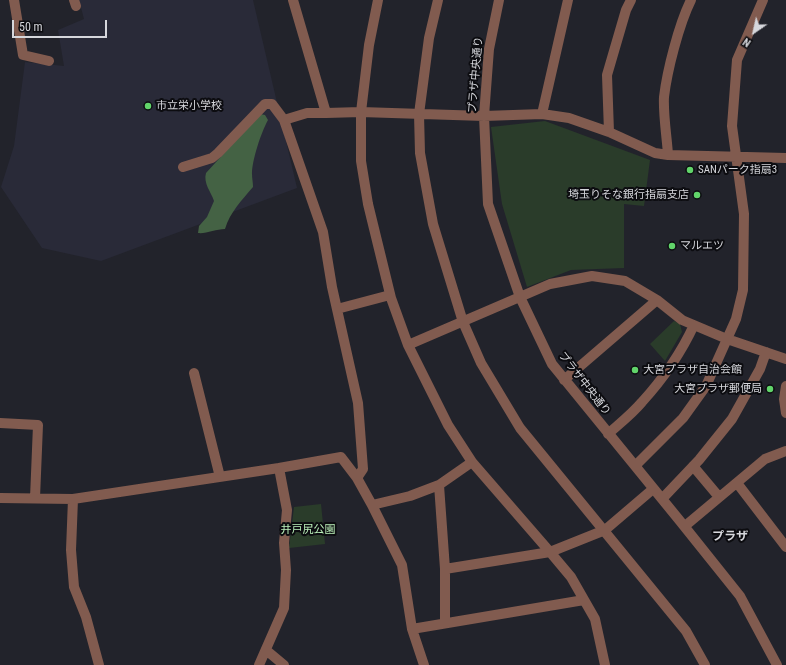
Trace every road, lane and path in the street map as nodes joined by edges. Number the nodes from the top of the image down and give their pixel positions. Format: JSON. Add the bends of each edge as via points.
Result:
{"nodes":[{"id":1,"x":14,"y":0,"type":"edge"},
{"id":2,"x":293,"y":0,"type":"edge"},
{"id":3,"x":378,"y":0,"type":"edge"},
{"id":4,"x":438,"y":0,"type":"edge"},
{"id":5,"x":499,"y":0,"type":"edge"},
{"id":6,"x":568,"y":0,"type":"edge"},
{"id":7,"x":631,"y":0,"type":"edge"},
{"id":8,"x":691,"y":0,"type":"edge"},
{"id":9,"x":762,"y":0,"type":"edge"},
{"id":10,"x":49,"y":61,"type":"dead end"},
{"id":11,"x":361,"y":112,"type":"junction"},
{"id":12,"x":326,"y":113,"type":"junction"},
{"id":13,"x":419,"y":114,"type":"junction"},
{"id":14,"x":542,"y":114,"type":"junction"},
{"id":15,"x":484,"y":116,"type":"junction"},
{"id":16,"x":284,"y":120,"type":"junction"},
{"id":17,"x":609,"y":132,"type":"junction"},
{"id":18,"x":668,"y":155,"type":"junction"},
{"id":19,"x":736,"y":157,"type":"junction"},
{"id":20,"x":786,"y":158,"type":"edge"},
{"id":21,"x":184,"y":167,"type":"dead end"},
{"id":22,"x":390,"y":295,"type":"junction"},
{"id":23,"x":520,"y":297,"type":"junction"},
{"id":24,"x":657,"y":300,"type":"junction"},
{"id":25,"x":337,"y":308,"type":"junction"},
{"id":26,"x":463,"y":322,"type":"junction"},
{"id":27,"x":694,"y":325,"type":"junction"},
{"id":28,"x":727,"y":339,"type":"junction"},
{"id":29,"x":408,"y":345,"type":"junction"},
{"id":30,"x":766,"y":352,"type":"junction"},
{"id":31,"x":786,"y":359,"type":"edge"},
{"id":32,"x":194,"y":374,"type":"dead end"},
{"id":33,"x":564,"y":380,"type":"junction"},
{"id":34,"x":786,"y":386,"type":"edge"},
{"id":35,"x":786,"y":413,"type":"edge"},
{"id":36,"x":0,"y":423,"type":"edge"},
{"id":37,"x":608,"y":434,"type":"junction"},
{"id":38,"x":786,"y":451,"type":"edge"},
{"id":39,"x":472,"y":462,"type":"junction"},
{"id":40,"x":635,"y":466,"type":"junction"},
{"id":41,"x":693,"y":466,"type":"junction"},
{"id":42,"x":278,"y":468,"type":"junction"},
{"id":43,"x":220,"y":477,"type":"junction"},
{"id":44,"x":357,"y":478,"type":"junction"},
{"id":45,"x":737,"y":483,"type":"junction"},
{"id":46,"x":438,"y":485,"type":"junction"},
{"id":47,"x":653,"y":489,"type":"junction"},
{"id":48,"x":719,"y":497,"type":"junction"},
{"id":49,"x":0,"y":498,"type":"edge"},
{"id":50,"x":35,"y":498,"type":"junction"},
{"id":51,"x":73,"y":499,"type":"junction"},
{"id":52,"x":662,"y":499,"type":"junction"},
{"id":53,"x":372,"y":505,"type":"junction"},
{"id":54,"x":684,"y":526,"type":"junction"},
{"id":55,"x":604,"y":530,"type":"junction"},
{"id":56,"x":786,"y":547,"type":"edge"},
{"id":57,"x":550,"y":552,"type":"junction"},
{"id":58,"x":444,"y":569,"type":"junction"},
{"id":59,"x":584,"y":600,"type":"junction"},
{"id":60,"x":444,"y":623,"type":"junction"},
{"id":61,"x":412,"y":629,"type":"junction"},
{"id":62,"x":266,"y":650,"type":"junction"},
{"id":63,"x":98,"y":665,"type":"edge"},
{"id":64,"x":259,"y":665,"type":"edge"},
{"id":65,"x":284,"y":665,"type":"edge"},
{"id":66,"x":424,"y":665,"type":"edge"},
{"id":67,"x":605,"y":665,"type":"edge"},
{"id":68,"x":705,"y":665,"type":"edge"},
{"id":69,"x":777,"y":665,"type":"edge"}],
"edges":[{"from":1,"to":10,"type":"street","via":[[23,55]]},
{"from":2,"to":12,"type":"street"},
{"from":3,"to":11,"type":"street","via":[[369,45]]},
{"from":4,"to":13,"type":"street","via":[[429,38]]},
{"from":5,"to":15,"type":"street","name":"プラザ中央通り","via":[[488,49]]},
{"from":6,"to":14,"type":"street"},
{"from":7,"to":17,"type":"street","via":[[607,75]]},
{"from":8,"to":18,"type":"street","via":[[679,33],[664,98]]},
{"from":9,"to":19,"type":"street","via":[[738,60],[732,126]]},
{"from":11,"to":12,"type":"street"},
{"from":11,"to":13,"type":"street"},
{"from":11,"to":22,"type":"street","via":[[361,161],[368,204]]},
{"from":12,"to":16,"type":"street","via":[[307,113]]},
{"from":13,"to":15,"type":"street"},
{"from":13,"to":26,"type":"street","via":[[420,153],[433,224]]},
{"from":14,"to":15,"type":"street"},
{"from":14,"to":17,"type":"street","via":[[569,118]]},
{"from":15,"to":23,"type":"street","name":"プラザ中央通り","via":[[488,204]]},
{"from":16,"to":21,"type":"street","via":[[272,104],[265,104],[218,154]]},
{"from":16,"to":25,"type":"street","via":[[323,232]]},
{"from":17,"to":18,"type":"street","via":[[655,153]]},
{"from":18,"to":19,"type":"street"},
{"from":19,"to":20,"type":"street"},
{"from":19,"to":28,"type":"street","via":[[744,214],[742,290],[736,319]]},
{"from":22,"to":25,"type":"street"},
{"from":22,"to":29,"type":"street"},
{"from":23,"to":24,"type":"street","via":[[550,284],[592,276],[625,281]]},
{"from":23,"to":26,"type":"street"},
{"from":23,"to":33,"type":"street","name":"プラザ中央通り","via":[[552,364]]},
{"from":24,"to":27,"type":"street","via":[[682,320]]},
{"from":24,"to":33,"type":"street"},
{"from":25,"to":44,"type":"street","via":[[358,403],[363,468]]},
{"from":26,"to":29,"type":"street"},
{"from":26,"to":55,"type":"street","via":[[482,364],[520,428]]},
{"from":27,"to":28,"type":"street"},
{"from":27,"to":37,"type":"street","via":[[667,372],[641,403]]},
{"from":28,"to":30,"type":"street"},
{"from":28,"to":40,"type":"street","via":[[706,386],[683,418]]},
{"from":29,"to":39,"type":"street","via":[[448,425]]},
{"from":30,"to":31,"type":"street"},
{"from":30,"to":41,"type":"street","via":[[760,369],[732,419]]},
{"from":32,"to":43,"type":"street"},
{"from":33,"to":37,"type":"street","name":"プラザ中央通り"},
{"from":34,"to":35,"type":"street"},
{"from":36,"to":50,"type":"street","via":[[38,425]]},
{"from":37,"to":40,"type":"street","name":"プラザ中央通り"},
{"from":38,"to":45,"type":"street","via":[[765,459]]},
{"from":39,"to":46,"type":"street"},
{"from":39,"to":57,"type":"street"},
{"from":40,"to":47,"type":"street","name":"プラザ中央通り"},
{"from":41,"to":48,"type":"street"},
{"from":41,"to":52,"type":"street"},
{"from":42,"to":43,"type":"street"},
{"from":42,"to":44,"type":"street","via":[[341,457]]},
{"from":42,"to":62,"type":"street","via":[[287,510],[284,608]]},
{"from":43,"to":51,"type":"street"},
{"from":44,"to":53,"type":"street"},
{"from":45,"to":48,"type":"street"},
{"from":45,"to":56,"type":"street"},
{"from":46,"to":53,"type":"street","via":[[410,496]]},
{"from":46,"to":58,"type":"street"},
{"from":47,"to":52,"type":"street","name":"プラザ中央通り"},
{"from":47,"to":55,"type":"street"},
{"from":48,"to":54,"type":"street"},
{"from":49,"to":50,"type":"street"},
{"from":50,"to":51,"type":"street"},
{"from":51,"to":63,"type":"street","via":[[71,550],[74,587],[86,617]]},
{"from":52,"to":54,"type":"street","name":"プラザ中央通り"},
{"from":53,"to":61,"type":"street","via":[[402,565]]},
{"from":54,"to":69,"type":"street","name":"プラザ中央通り","via":[[740,596]]},
{"from":55,"to":57,"type":"street"},
{"from":55,"to":68,"type":"street","via":[[686,630]]},
{"from":57,"to":58,"type":"street"},
{"from":57,"to":59,"type":"street"},
{"from":58,"to":60,"type":"street"},
{"from":59,"to":60,"type":"street"},
{"from":59,"to":67,"type":"street","via":[[595,619]]},
{"from":60,"to":61,"type":"street"},
{"from":61,"to":66,"type":"street"},
{"from":62,"to":64,"type":"street"},
{"from":62,"to":65,"type":"street"}]}
